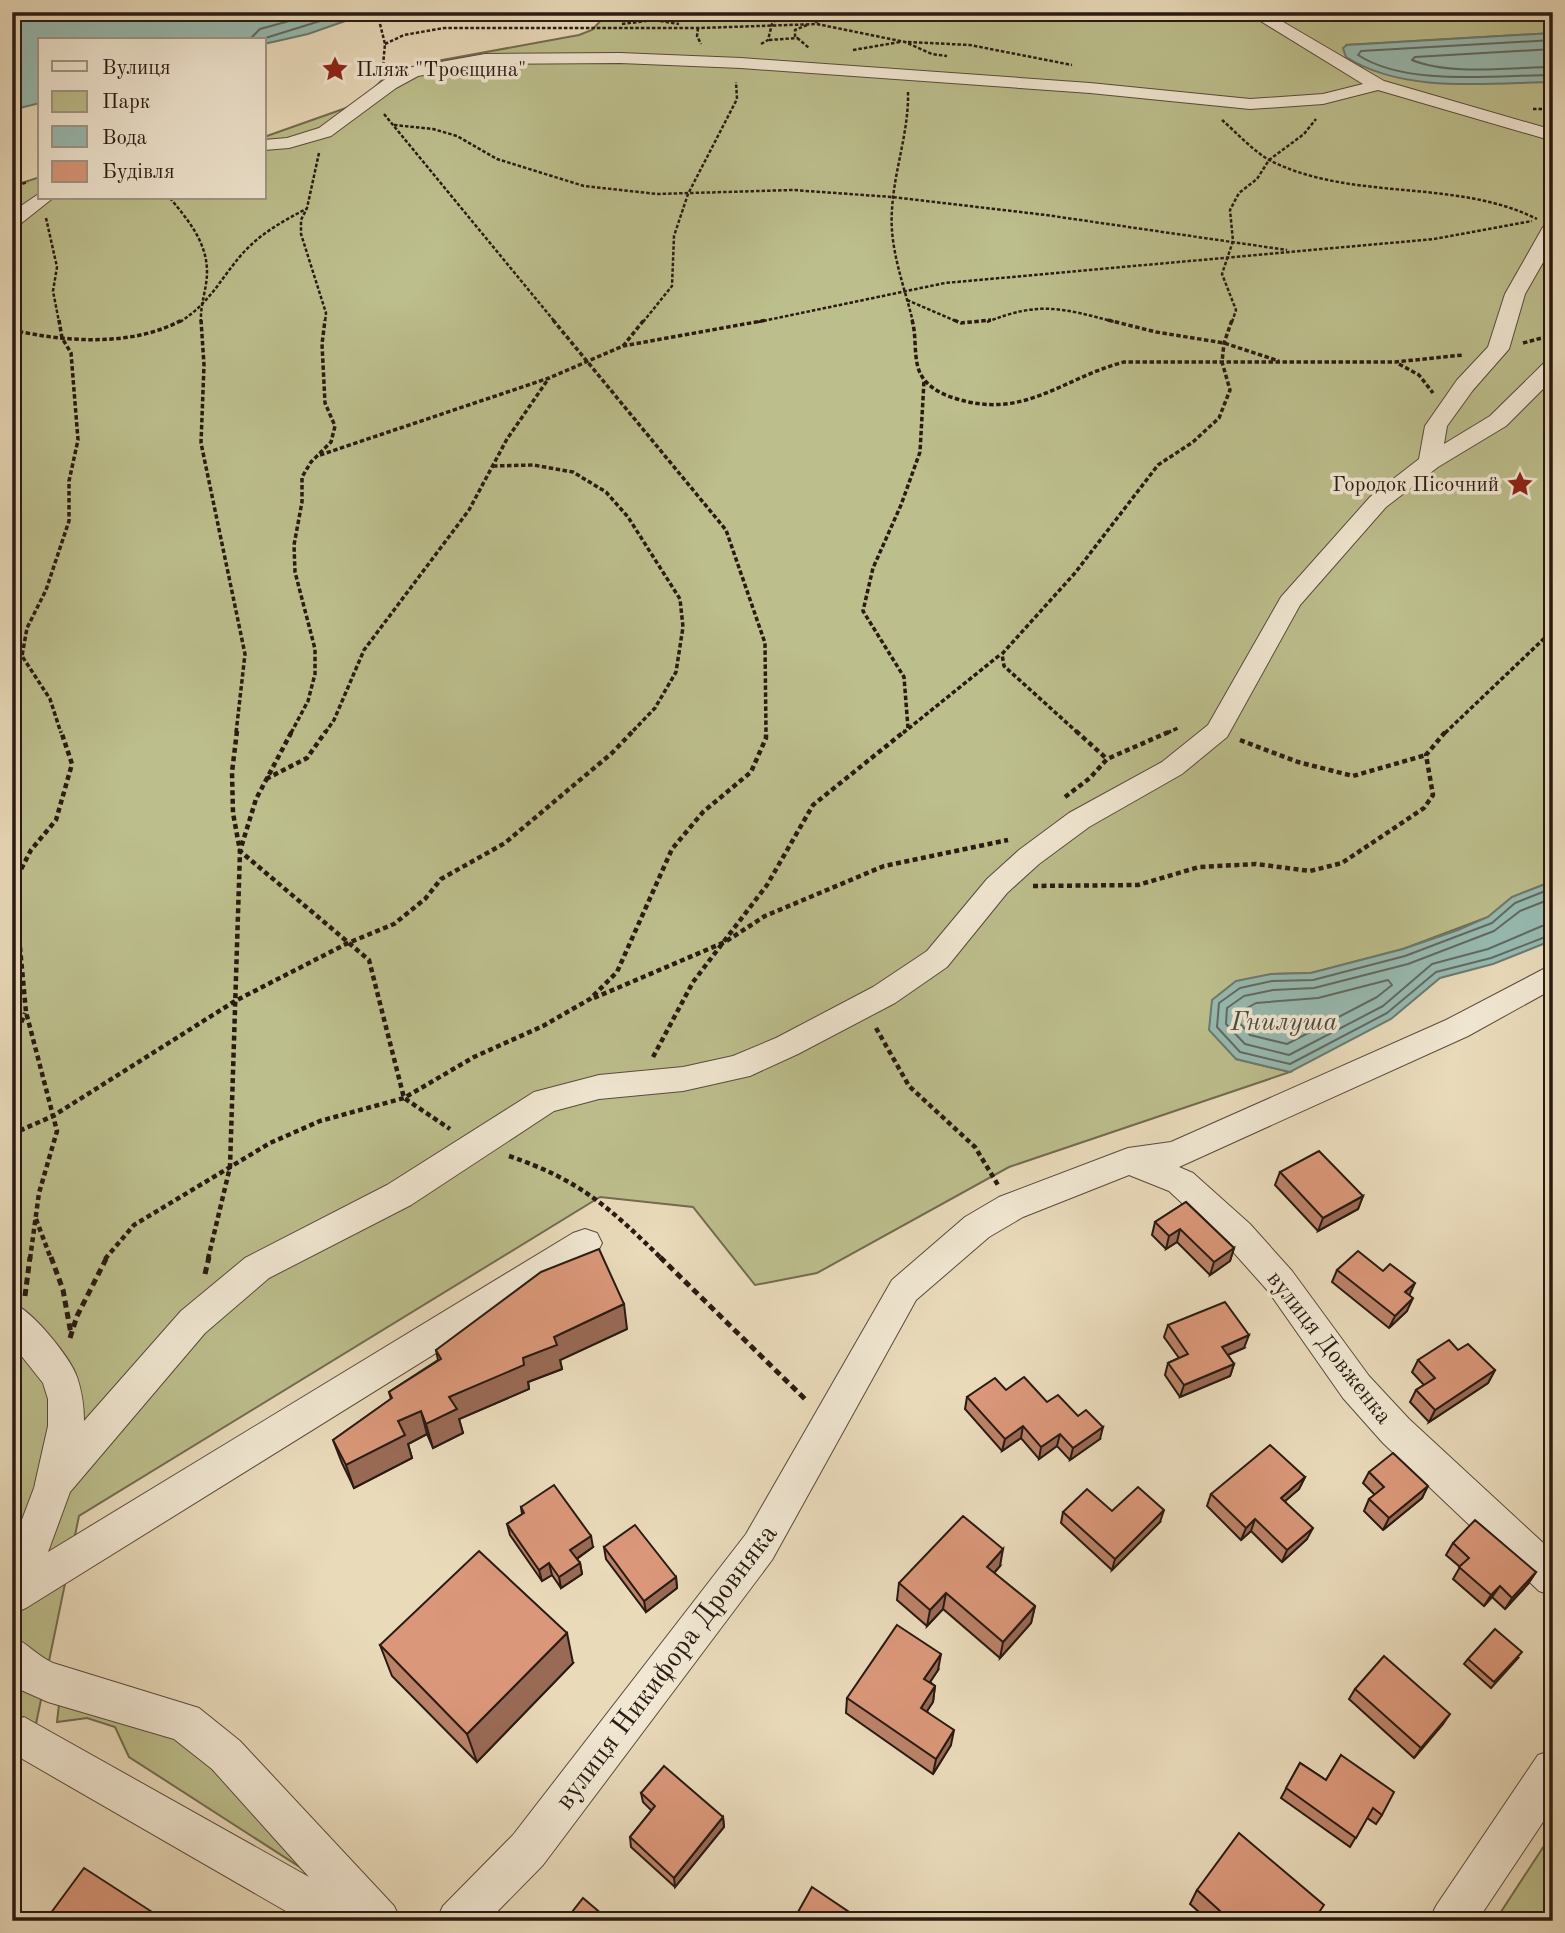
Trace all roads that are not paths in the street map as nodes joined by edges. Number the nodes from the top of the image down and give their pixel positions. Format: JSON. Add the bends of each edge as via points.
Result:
{"nodes":[{"id":1,"x":1254,"y":12,"type":"edge"},
{"id":2,"x":1378,"y":85,"type":"junction"},
{"id":3,"x":1553,"y":136,"type":"edge"},
{"id":4,"x":266,"y":145,"type":"edge"},
{"id":5,"x":36,"y":194,"type":"edge"},
{"id":6,"x":12,"y":221,"type":"edge"},
{"id":7,"x":1546,"y":221,"type":"edge"},
{"id":8,"x":1553,"y":367,"type":"edge"},
{"id":9,"x":1430,"y":462,"type":"junction"},
{"id":10,"x":1553,"y":975,"type":"edge"},
{"id":11,"x":1128,"y":1161,"type":"junction"},
{"id":12,"x":585,"y":1242,"type":"dead end"},
{"id":13,"x":17,"y":1322,"type":"edge"},
{"id":14,"x":51,"y":1486,"type":"junction"},
{"id":15,"x":1553,"y":1578,"type":"edge"},
{"id":16,"x":12,"y":1595,"type":"edge"},
{"id":17,"x":12,"y":1656,"type":"edge"},
{"id":18,"x":24,"y":1737,"type":"dead end"},
{"id":19,"x":1553,"y":1770,"type":"edge"},
{"id":20,"x":345,"y":1921,"type":"edge"},
{"id":21,"x":379,"y":1921,"type":"edge"},
{"id":22,"x":458,"y":1921,"type":"edge"},
{"id":23,"x":1451,"y":1921,"type":"edge"}],
"edges":[{"from":1,"to":2,"type":"street"},
{"from":2,"to":3,"type":"street"},
{"from":2,"to":4,"type":"street","via":[[1323,99],[1250,104],[741,63],[485,59],[413,72],[325,132]]},
{"from":5,"to":6,"type":"street"},
{"from":7,"to":9,"type":"street","via":[[1498,349],[1436,426]]},
{"from":8,"to":9,"type":"street","via":[[1498,421]]},
{"from":9,"to":14,"type":"street","via":[[1378,502],[1290,602],[1218,732],[1172,768],[1079,820],[1029,857],[998,886],[937,959],[863,1006],[739,1067],[683,1079],[598,1087],[545,1101],[398,1195],[257,1268],[193,1322]]},
{"from":10,"to":11,"type":"street","name":"вулиця Никифора Дровняка","via":[[1457,1028],[1175,1155]]},
{"from":11,"to":15,"type":"street","name":"вулиця Довженка","via":[[1181,1182],[1238,1234],[1280,1281],[1356,1387],[1396,1431]]},
{"from":11,"to":22,"type":"street","name":"вулиця Никифора Дровняка","via":[[1011,1207],[977,1227],[905,1290],[759,1547],[528,1850]]},
{"from":12,"to":16,"type":"street"},
{"from":13,"to":14,"type":"street","via":[[63,1384],[68,1421]]},
{"from":14,"to":16,"type":"street"},
{"from":17,"to":21,"type":"street","via":[[25,1671],[48,1682],[186,1722],[226,1755]]},
{"from":18,"to":20,"type":"street"},
{"from":19,"to":23,"type":"street"}]}
